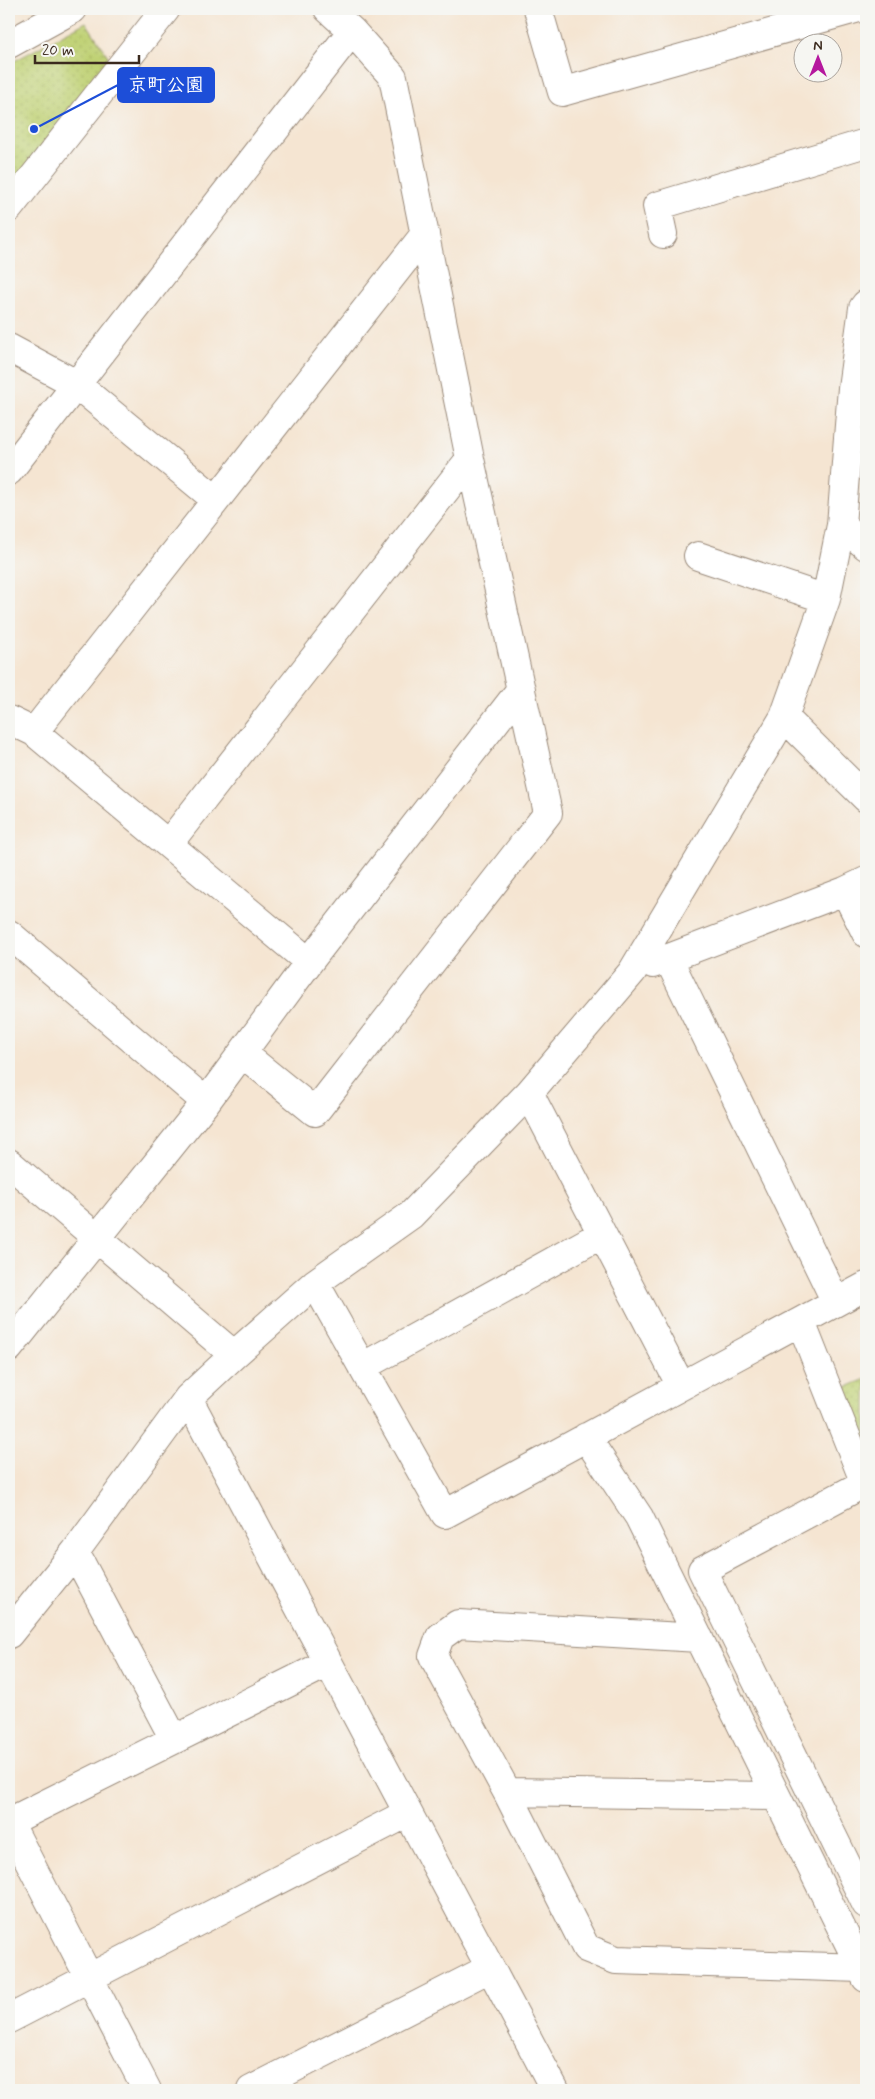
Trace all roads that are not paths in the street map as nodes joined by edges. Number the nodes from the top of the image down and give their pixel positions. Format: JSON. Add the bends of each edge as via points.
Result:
{"nodes":[{"id":1,"x":73,"y":9,"type":"edge"},
{"id":2,"x":166,"y":9,"type":"edge"},
{"id":3,"x":328,"y":9,"type":"edge"},
{"id":4,"x":538,"y":9,"type":"edge"},
{"id":5,"x":855,"y":9,"type":"edge"},
{"id":6,"x":860,"y":9,"type":"edge"},
{"id":7,"x":866,"y":28,"type":"edge"},
{"id":8,"x":352,"y":31,"type":"junction"},
{"id":9,"x":9,"y":44,"type":"edge"},
{"id":10,"x":866,"y":143,"type":"edge"},
{"id":11,"x":9,"y":208,"type":"edge"},
{"id":12,"x":424,"y":234,"type":"junction"},
{"id":13,"x":663,"y":234,"type":"dead end"},
{"id":14,"x":866,"y":304,"type":"edge"},
{"id":15,"x":9,"y":348,"type":"edge"},
{"id":16,"x":76,"y":384,"type":"junction"},
{"id":17,"x":859,"y":395,"type":"edge"},
{"id":18,"x":470,"y":458,"type":"junction"},
{"id":19,"x":9,"y":470,"type":"edge"},
{"id":20,"x":215,"y":499,"type":"junction"},
{"id":21,"x":841,"y":525,"type":"junction"},
{"id":22,"x":866,"y":546,"type":"edge"},
{"id":23,"x":698,"y":556,"type":"dead end"},
{"id":24,"x":826,"y":600,"type":"junction"},
{"id":25,"x":521,"y":689,"type":"junction"},
{"id":26,"x":784,"y":717,"type":"junction"},
{"id":27,"x":9,"y":720,"type":"edge"},
{"id":28,"x":34,"y":732,"type":"junction"},
{"id":29,"x":866,"y":798,"type":"edge"},
{"id":30,"x":169,"y":843,"type":"junction"},
{"id":31,"x":856,"y":886,"type":"edge"},
{"id":32,"x":866,"y":933,"type":"edge"},
{"id":33,"x":9,"y":934,"type":"edge"},
{"id":34,"x":668,"y":958,"type":"junction"},
{"id":35,"x":309,"y":962,"type":"junction"},
{"id":36,"x":632,"y":972,"type":"junction"},
{"id":37,"x":242,"y":1053,"type":"junction"},
{"id":38,"x":529,"y":1094,"type":"junction"},
{"id":39,"x":206,"y":1102,"type":"junction"},
{"id":40,"x":9,"y":1163,"type":"edge"},
{"id":41,"x":602,"y":1234,"type":"junction"},
{"id":42,"x":96,"y":1237,"type":"junction"},
{"id":43,"x":315,"y":1283,"type":"junction"},
{"id":44,"x":866,"y":1286,"type":"edge"},
{"id":45,"x":836,"y":1302,"type":"junction"},
{"id":46,"x":800,"y":1322,"type":"junction"},
{"id":47,"x":9,"y":1348,"type":"edge"},
{"id":48,"x":234,"y":1355,"type":"junction"},
{"id":49,"x":362,"y":1367,"type":"junction"},
{"id":50,"x":681,"y":1386,"type":"junction"},
{"id":51,"x":188,"y":1398,"type":"junction"},
{"id":52,"x":586,"y":1437,"type":"junction"},
{"id":53,"x":866,"y":1485,"type":"edge"},
{"id":54,"x":75,"y":1552,"type":"junction"},
{"id":55,"x":9,"y":1634,"type":"edge"},
{"id":56,"x":699,"y":1638,"type":"junction"},
{"id":57,"x":328,"y":1663,"type":"junction"},
{"id":58,"x":174,"y":1739,"type":"junction"},
{"id":59,"x":507,"y":1792,"type":"junction"},
{"id":60,"x":776,"y":1796,"type":"junction"},
{"id":61,"x":408,"y":1813,"type":"junction"},
{"id":62,"x":9,"y":1822,"type":"edge"},
{"id":63,"x":866,"y":1904,"type":"edge"},
{"id":64,"x":490,"y":1968,"type":"junction"},
{"id":65,"x":864,"y":1973,"type":"edge"},
{"id":66,"x":89,"y":1978,"type":"junction"},
{"id":67,"x":9,"y":2020,"type":"edge"},
{"id":68,"x":147,"y":2090,"type":"edge"},
{"id":69,"x":251,"y":2090,"type":"edge"},
{"id":70,"x":555,"y":2090,"type":"edge"}],
"edges":[{"from":1,"to":9,"type":"street"},
{"from":2,"to":11,"type":"street"},
{"from":3,"to":8,"type":"street"},
{"from":4,"to":5,"type":"street","via":[[562,92]]},
{"from":6,"to":7,"type":"street"},
{"from":8,"to":12,"type":"street","via":[[393,77]]},
{"from":8,"to":16,"type":"street"},
{"from":10,"to":13,"type":"street","via":[[657,206]]},
{"from":12,"to":18,"type":"street"},
{"from":12,"to":20,"type":"street"},
{"from":14,"to":17,"type":"street","via":[[863,308]]},
{"from":15,"to":16,"type":"street"},
{"from":16,"to":19,"type":"street"},
{"from":16,"to":20,"type":"street"},
{"from":17,"to":21,"type":"street"},
{"from":18,"to":25,"type":"street"},
{"from":18,"to":30,"type":"street"},
{"from":20,"to":28,"type":"street"},
{"from":21,"to":22,"type":"street"},
{"from":21,"to":24,"type":"street"},
{"from":23,"to":24,"type":"street"},
{"from":24,"to":26,"type":"street"},
{"from":25,"to":35,"type":"street"},
{"from":25,"to":37,"type":"street","via":[[548,813],[315,1112]]},
{"from":26,"to":29,"type":"street"},
{"from":26,"to":36,"type":"street"},
{"from":27,"to":28,"type":"street"},
{"from":28,"to":30,"type":"street"},
{"from":30,"to":35,"type":"street"},
{"from":31,"to":32,"type":"street"},
{"from":31,"to":34,"type":"street"},
{"from":33,"to":39,"type":"street"},
{"from":34,"to":36,"type":"street"},
{"from":34,"to":45,"type":"street"},
{"from":35,"to":37,"type":"street"},
{"from":36,"to":38,"type":"street"},
{"from":37,"to":39,"type":"street"},
{"from":38,"to":41,"type":"street"},
{"from":38,"to":43,"type":"street","via":[[411,1215]]},
{"from":39,"to":42,"type":"street"},
{"from":40,"to":42,"type":"street"},
{"from":41,"to":49,"type":"street"},
{"from":41,"to":50,"type":"street"},
{"from":42,"to":47,"type":"street"},
{"from":42,"to":48,"type":"street"},
{"from":43,"to":48,"type":"street"},
{"from":43,"to":49,"type":"street"},
{"from":44,"to":45,"type":"street"},
{"from":45,"to":46,"type":"street"},
{"from":46,"to":50,"type":"street"},
{"from":46,"to":53,"type":"street"},
{"from":48,"to":51,"type":"street"},
{"from":49,"to":52,"type":"street","via":[[445,1514]]},
{"from":50,"to":52,"type":"street"},
{"from":51,"to":54,"type":"street"},
{"from":51,"to":57,"type":"street"},
{"from":52,"to":56,"type":"street","via":[[639,1517]]},
{"from":53,"to":63,"type":"street","via":[[702,1570]]},
{"from":54,"to":55,"type":"street"},
{"from":54,"to":58,"type":"street"},
{"from":56,"to":59,"type":"street","via":[[458,1624],[440,1637],[432,1656]]},
{"from":56,"to":60,"type":"street"},
{"from":57,"to":58,"type":"street"},
{"from":57,"to":61,"type":"street"},
{"from":58,"to":62,"type":"street"},
{"from":59,"to":60,"type":"street"},
{"from":59,"to":65,"type":"street","via":[[586,1948],[616,1960]]},
{"from":60,"to":65,"type":"street"},
{"from":61,"to":64,"type":"street"},
{"from":61,"to":66,"type":"street"},
{"from":62,"to":66,"type":"street"},
{"from":64,"to":69,"type":"street"},
{"from":64,"to":70,"type":"street"},
{"from":66,"to":67,"type":"street"},
{"from":66,"to":68,"type":"street"}]}
